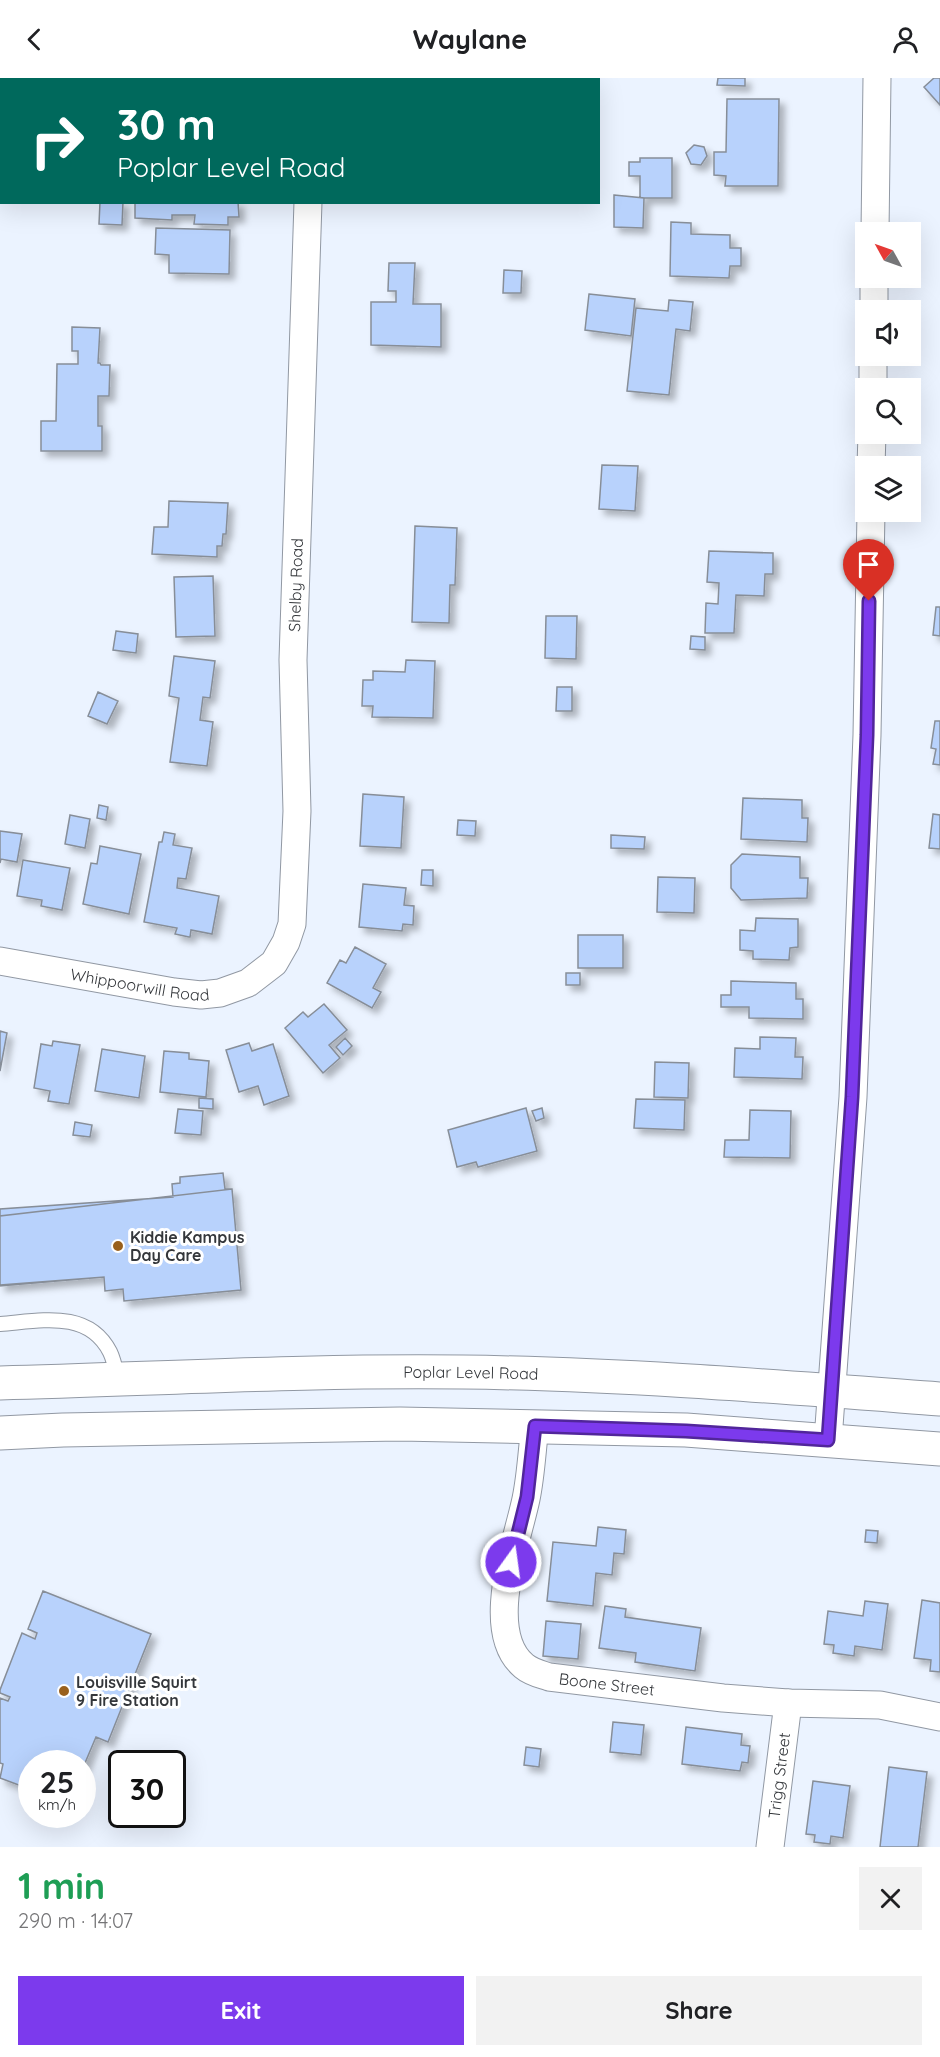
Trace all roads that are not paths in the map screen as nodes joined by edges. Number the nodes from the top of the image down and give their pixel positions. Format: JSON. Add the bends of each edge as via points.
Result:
{"nodes":[{"id":1,"x":877,"y":78,"type":"edge"},
{"id":2,"x":308,"y":204,"type":"edge"},
{"id":3,"x":875,"y":222,"type":"edge"},
{"id":4,"x":871,"y":522,"type":"edge"},
{"id":5,"x":0,"y":962,"type":"edge"},
{"id":6,"x":274,"y":963,"type":"joint"},
{"id":7,"x":0,"y":1324,"type":"edge"},
{"id":8,"x":118,"y":1380,"type":"junction"},
{"id":9,"x":0,"y":1383,"type":"edge"},
{"id":10,"x":832,"y":1391,"type":"junction"},
{"id":11,"x":940,"y":1399,"type":"edge"},
{"id":12,"x":535,"y":1426,"type":"junction"},
{"id":13,"x":0,"y":1433,"type":"edge"},
{"id":14,"x":828,"y":1440,"type":"junction"},
{"id":15,"x":940,"y":1449,"type":"edge"},
{"id":16,"x":788,"y":1703,"type":"junction"},
{"id":17,"x":940,"y":1717,"type":"edge"},
{"id":18,"x":770,"y":1847,"type":"edge"}],
"edges":[{"from":1,"to":3,"type":"street"},
{"from":2,"to":6,"type":"street","name":"Shelby Road","via":[[293,660],[297,822],[292,924]]},
{"from":4,"to":10,"type":"street","via":[[853,1085]]},
{"from":5,"to":6,"type":"street","name":"Whippoorwill Road","via":[[201,995],[248,983]]},
{"from":7,"to":8,"type":"lane","via":[[64,1320],[82,1324],[98,1335],[111,1353]]},
{"from":8,"to":9,"type":"main road","name":"Poplar Level Road"},
{"from":8,"to":10,"type":"main road","name":"Poplar Level Road","via":[[463,1372]]},
{"from":10,"to":11,"type":"main road","name":"Poplar Level Road"},
{"from":10,"to":14,"type":"street"},
{"from":12,"to":13,"type":"main road","via":[[400,1424]]},
{"from":12,"to":14,"type":"main road"},
{"from":12,"to":16,"type":"street","name":"Boone Street","via":[[527,1497],[511,1562],[505,1613],[505,1634],[524,1666],[549,1677]]},
{"from":14,"to":15,"type":"main road"},
{"from":16,"to":17,"type":"street","name":"Boone Street","via":[[880,1705]]},
{"from":16,"to":18,"type":"street","name":"Trigg Street"}]}
